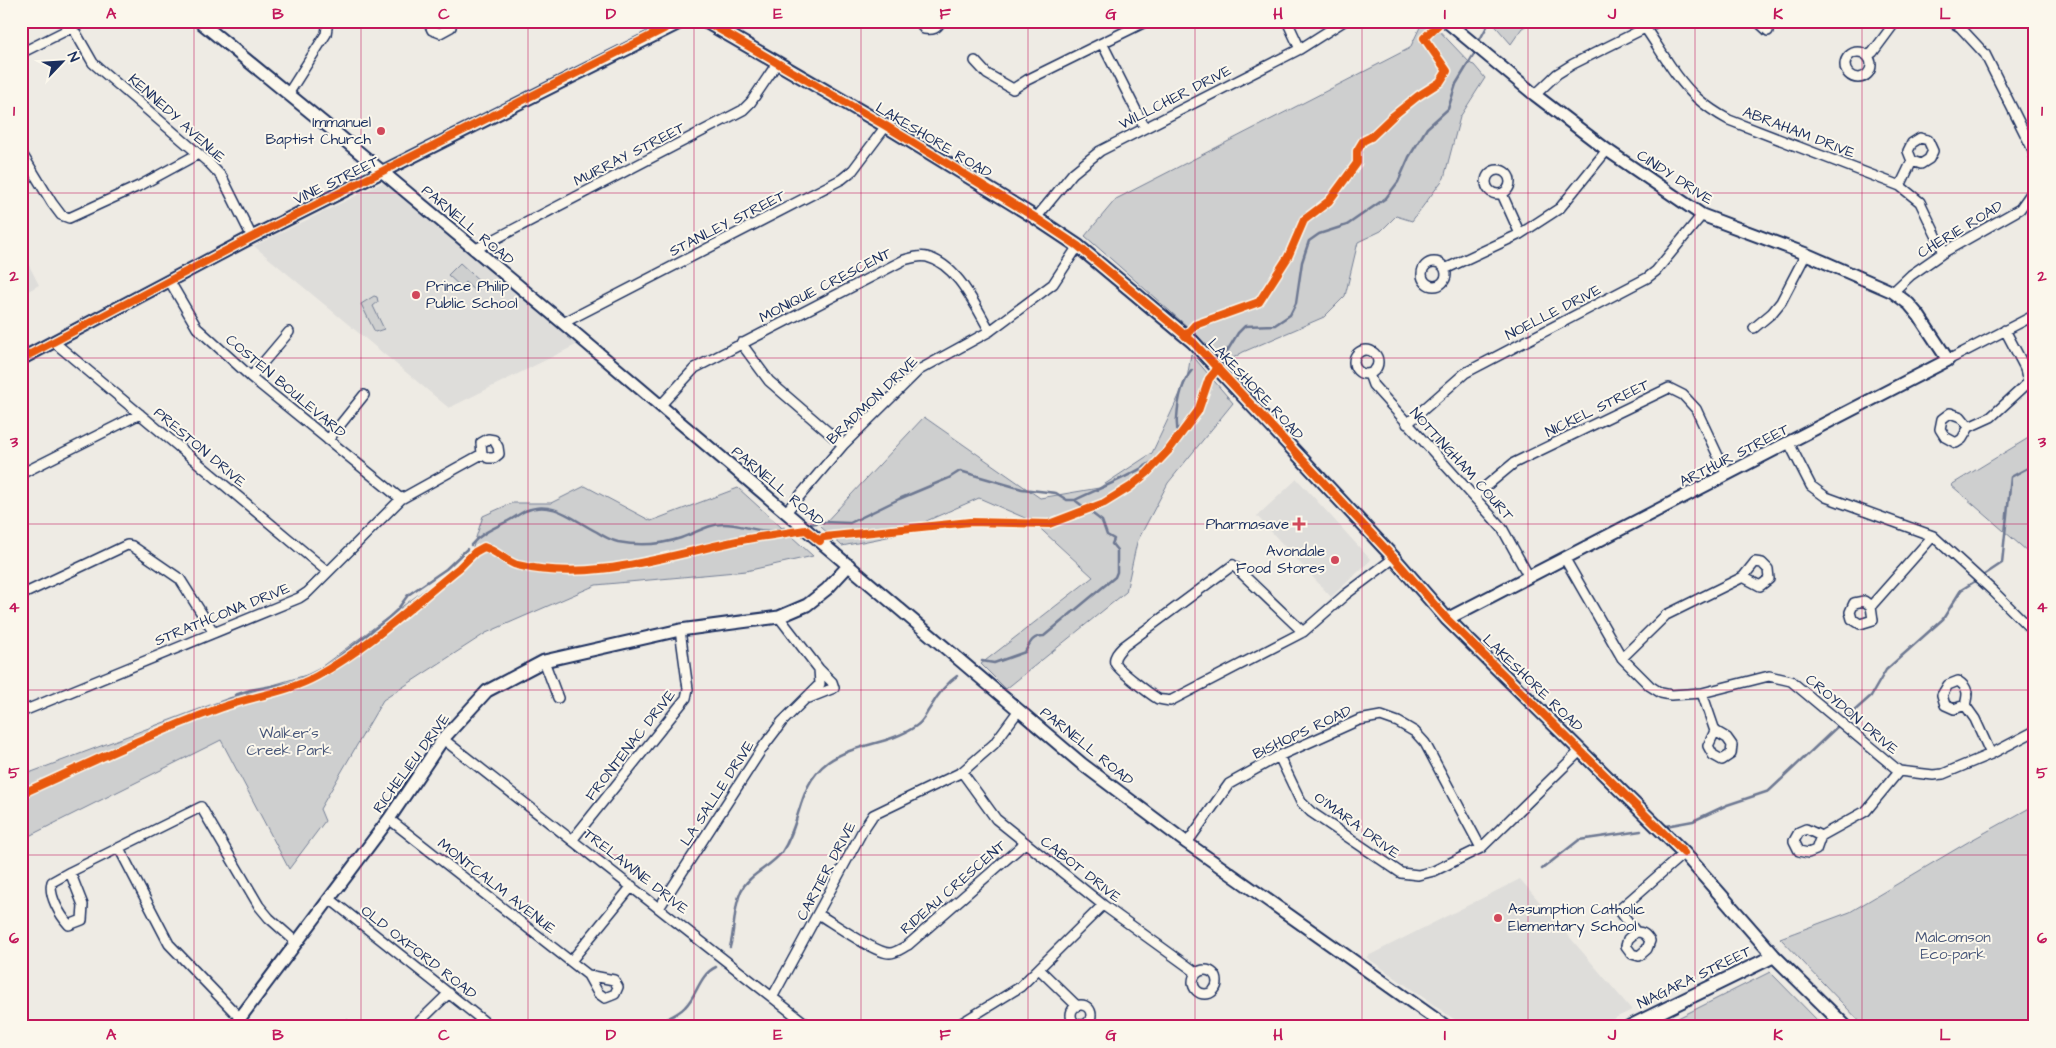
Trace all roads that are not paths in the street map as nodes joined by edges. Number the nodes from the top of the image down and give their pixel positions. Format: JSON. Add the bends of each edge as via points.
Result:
{"nodes":[{"id":1,"x":85,"y":21,"type":"edge"},
{"id":2,"x":199,"y":21,"type":"edge"},
{"id":3,"x":328,"y":21,"type":"edge"},
{"id":4,"x":428,"y":21,"type":"edge"},
{"id":5,"x":451,"y":21,"type":"edge"},
{"id":6,"x":684,"y":21,"type":"edge"},
{"id":7,"x":706,"y":21,"type":"edge"},
{"id":8,"x":720,"y":21,"type":"edge"},
{"id":9,"x":920,"y":21,"type":"edge"},
{"id":10,"x":941,"y":21,"type":"edge"},
{"id":11,"x":1148,"y":21,"type":"edge"},
{"id":12,"x":1286,"y":21,"type":"edge"},
{"id":13,"x":1344,"y":21,"type":"edge"},
{"id":14,"x":1446,"y":21,"type":"edge"},
{"id":15,"x":1659,"y":21,"type":"edge"},
{"id":16,"x":1757,"y":21,"type":"edge"},
{"id":17,"x":1896,"y":21,"type":"edge"},
{"id":18,"x":1950,"y":21,"type":"edge"},
{"id":19,"x":666,"y":25,"type":"edge"},
{"id":20,"x":73,"y":28,"type":"junction"},
{"id":21,"x":1646,"y":29,"type":"junction"},
{"id":22,"x":1768,"y":31,"type":"dead end"},
{"id":23,"x":730,"y":35,"type":"junction"},
{"id":24,"x":1102,"y":43,"type":"junction"},
{"id":25,"x":1300,"y":49,"type":"junction"},
{"id":26,"x":21,"y":53,"type":"edge"},
{"id":27,"x":1868,"y":56,"type":"dead end"},
{"id":28,"x":975,"y":61,"type":"dead end"},
{"id":29,"x":778,"y":62,"type":"junction"},
{"id":30,"x":288,"y":94,"type":"junction"},
{"id":31,"x":1535,"y":95,"type":"junction"},
{"id":32,"x":886,"y":126,"type":"junction"},
{"id":33,"x":1145,"y":128,"type":"junction"},
{"id":34,"x":1608,"y":150,"type":"junction"},
{"id":35,"x":21,"y":152,"type":"edge"},
{"id":36,"x":198,"y":154,"type":"junction"},
{"id":37,"x":2035,"y":158,"type":"edge"},
{"id":38,"x":1912,"y":161,"type":"dead end"},
{"id":39,"x":382,"y":172,"type":"junction"},
{"id":40,"x":2035,"y":184,"type":"edge"},
{"id":41,"x":1900,"y":186,"type":"junction"},
{"id":42,"x":1502,"y":194,"type":"dead end"},
{"id":43,"x":1702,"y":215,"type":"junction"},
{"id":44,"x":1036,"y":218,"type":"junction"},
{"id":45,"x":1520,"y":234,"type":"junction"},
{"id":46,"x":252,"y":237,"type":"junction"},
{"id":47,"x":1078,"y":246,"type":"junction"},
{"id":48,"x":474,"y":250,"type":"junction"},
{"id":49,"x":1944,"y":252,"type":"junction"},
{"id":50,"x":1806,"y":254,"type":"junction"},
{"id":51,"x":1446,"y":269,"type":"dead end"},
{"id":52,"x":169,"y":280,"type":"junction"},
{"id":53,"x":1893,"y":292,"type":"junction"},
{"id":54,"x":2035,"y":315,"type":"edge"},
{"id":55,"x":562,"y":323,"type":"junction"},
{"id":56,"x":1754,"y":328,"type":"dead end"},
{"id":57,"x":2006,"y":330,"type":"junction"},
{"id":58,"x":990,"y":331,"type":"junction"},
{"id":59,"x":289,"y":332,"type":"dead end"},
{"id":60,"x":55,"y":343,"type":"junction"},
{"id":61,"x":741,"y":343,"type":"junction"},
{"id":62,"x":21,"y":359,"type":"edge"},
{"id":63,"x":1948,"y":360,"type":"junction"},
{"id":64,"x":1369,"y":374,"type":"dead end"},
{"id":65,"x":251,"y":377,"type":"junction"},
{"id":66,"x":364,"y":395,"type":"dead end"},
{"id":67,"x":660,"y":406,"type":"junction"},
{"id":68,"x":140,"y":414,"type":"junction"},
{"id":69,"x":1407,"y":424,"type":"junction"},
{"id":70,"x":1969,"y":427,"type":"dead end"},
{"id":71,"x":328,"y":440,"type":"junction"},
{"id":72,"x":1789,"y":443,"type":"junction"},
{"id":73,"x":843,"y":445,"type":"junction"},
{"id":74,"x":482,"y":454,"type":"dead end"},
{"id":75,"x":21,"y":474,"type":"edge"},
{"id":76,"x":1727,"y":475,"type":"junction"},
{"id":77,"x":1474,"y":496,"type":"junction"},
{"id":78,"x":401,"y":499,"type":"junction"},
{"id":79,"x":786,"y":512,"type":"junction"},
{"id":80,"x":1933,"y":536,"type":"junction"},
{"id":81,"x":1394,"y":558,"type":"junction"},
{"id":82,"x":1565,"y":559,"type":"junction"},
{"id":83,"x":849,"y":565,"type":"junction"},
{"id":84,"x":328,"y":572,"type":"junction"},
{"id":85,"x":1529,"y":577,"type":"junction"},
{"id":86,"x":1742,"y":577,"type":"dead end"},
{"id":87,"x":21,"y":595,"type":"edge"},
{"id":88,"x":1871,"y":606,"type":"dead end"},
{"id":89,"x":779,"y":617,"type":"junction"},
{"id":90,"x":1447,"y":619,"type":"junction"},
{"id":91,"x":680,"y":630,"type":"junction"},
{"id":92,"x":1303,"y":632,"type":"junction"},
{"id":93,"x":214,"y":633,"type":"junction"},
{"id":94,"x":2035,"y":633,"type":"edge"},
{"id":95,"x":1622,"y":658,"type":"junction"},
{"id":96,"x":544,"y":661,"type":"junction"},
{"id":97,"x":819,"y":668,"type":"junction"},
{"id":98,"x":1702,"y":693,"type":"junction"},
{"id":99,"x":558,"y":698,"type":"dead end"},
{"id":100,"x":806,"y":699,"type":"junction"},
{"id":101,"x":1965,"y":705,"type":"dead end"},
{"id":102,"x":1019,"y":710,"type":"junction"},
{"id":103,"x":21,"y":712,"type":"edge"},
{"id":104,"x":1715,"y":731,"type":"dead end"},
{"id":105,"x":2035,"y":731,"type":"edge"},
{"id":106,"x":443,"y":738,"type":"junction"},
{"id":107,"x":1581,"y":750,"type":"junction"},
{"id":108,"x":1991,"y":754,"type":"junction"},
{"id":109,"x":1279,"y":756,"type":"junction"},
{"id":110,"x":1899,"y":771,"type":"junction"},
{"id":111,"x":962,"y":772,"type":"junction"},
{"id":112,"x":389,"y":819,"type":"junction"},
{"id":113,"x":1821,"y":836,"type":"dead end"},
{"id":114,"x":573,"y":839,"type":"junction"},
{"id":115,"x":1025,"y":843,"type":"junction"},
{"id":116,"x":1187,"y":843,"type":"junction"},
{"id":117,"x":119,"y":848,"type":"junction"},
{"id":118,"x":1481,"y":848,"type":"junction"},
{"id":119,"x":1684,"y":853,"type":"junction"},
{"id":120,"x":70,"y":872,"type":"junction"},
{"id":121,"x":632,"y":886,"type":"junction"},
{"id":122,"x":330,"y":899,"type":"junction"},
{"id":123,"x":1103,"y":905,"type":"junction"},
{"id":124,"x":659,"y":908,"type":"junction"},
{"id":125,"x":818,"y":914,"type":"junction"},
{"id":126,"x":1636,"y":932,"type":"dead end"},
{"id":127,"x":296,"y":942,"type":"junction"},
{"id":128,"x":1774,"y":956,"type":"junction"},
{"id":129,"x":571,"y":961,"type":"junction"},
{"id":130,"x":1039,"y":969,"type":"junction"},
{"id":131,"x":1197,"y":973,"type":"dead end"},
{"id":132,"x":588,"y":974,"type":"dead end"},
{"id":133,"x":1732,"y":977,"type":"junction"},
{"id":134,"x":1797,"y":980,"type":"junction"},
{"id":135,"x":449,"y":993,"type":"junction"},
{"id":136,"x":773,"y":996,"type":"junction"},
{"id":137,"x":1077,"y":1006,"type":"dead end"},
{"id":138,"x":238,"y":1022,"type":"edge"},
{"id":139,"x":966,"y":1024,"type":"edge"},
{"id":140,"x":341,"y":1027,"type":"edge"},
{"id":141,"x":348,"y":1027,"type":"edge"},
{"id":142,"x":414,"y":1027,"type":"edge"},
{"id":143,"x":491,"y":1027,"type":"edge"},
{"id":144,"x":810,"y":1027,"type":"edge"},
{"id":145,"x":955,"y":1027,"type":"edge"},
{"id":146,"x":1447,"y":1027,"type":"edge"},
{"id":147,"x":1630,"y":1027,"type":"edge"},
{"id":148,"x":1846,"y":1027,"type":"edge"}],
"edges":[{"from":1,"to":20,"type":"street"},
{"from":2,"to":30,"type":"street","name":"PARNELL ROAD"},
{"from":3,"to":30,"type":"street","via":[[326,34]]},
{"from":4,"to":5,"type":"street","via":[[432,30],[440,33],[451,27]]},
{"from":6,"to":19,"type":"street","name":"VINE STREET"},
{"from":7,"to":23,"type":"main road","name":"LAKESHORE ROAD"},
{"from":8,"to":23,"type":"main road"},
{"from":9,"to":10,"type":"street","via":[[924,29],[932,30]]},
{"from":11,"to":24,"type":"street"},
{"from":12,"to":25,"type":"street"},
{"from":13,"to":25,"type":"street","name":"WILLCHER DRIVE"},
{"from":14,"to":31,"type":"street","name":"CINDY DRIVE"},
{"from":15,"to":21,"type":"street"},
{"from":16,"to":22,"type":"street"},
{"from":17,"to":27,"type":"street"},
{"from":18,"to":37,"type":"street","via":[[1985,54]]},
{"from":19,"to":39,"type":"street","name":"VINE STREET"},
{"from":20,"to":26,"type":"street"},
{"from":20,"to":36,"type":"street","name":"KENNEDY AVENUE","via":[[93,63]]},
{"from":21,"to":31,"type":"street","via":[[1573,64]]},
{"from":21,"to":41,"type":"street","name":"ABRAHAM DRIVE","via":[[1681,81],[1716,113]]},
{"from":23,"to":29,"type":"main road","name":"LAKESHORE ROAD"},
{"from":24,"to":28,"type":"street","via":[[1013,89],[987,74]]},
{"from":24,"to":33,"type":"street"},
{"from":25,"to":33,"type":"street","name":"WILLCHER DRIVE"},
{"from":29,"to":32,"type":"main road","name":"LAKESHORE ROAD"},
{"from":29,"to":48,"type":"street","name":"MURRAY STREET","via":[[743,110]]},
{"from":30,"to":39,"type":"street","name":"PARNELL ROAD"},
{"from":31,"to":34,"type":"street","name":"CINDY DRIVE"},
{"from":32,"to":44,"type":"main road","name":"LAKESHORE ROAD"},
{"from":32,"to":55,"type":"street","name":"STANLEY STREET","via":[[853,170],[842,179]]},
{"from":33,"to":44,"type":"street","name":"WILLCHER DRIVE","via":[[1100,151],[1073,173]]},
{"from":34,"to":43,"type":"street","name":"CINDY DRIVE"},
{"from":34,"to":45,"type":"street","via":[[1560,208]]},
{"from":35,"to":36,"type":"street","via":[[60,215],[69,218]]},
{"from":36,"to":46,"type":"street","name":"KENNEDY AVENUE","via":[[222,177]]},
{"from":38,"to":41,"type":"street"},
{"from":39,"to":46,"type":"street","name":"VINE STREET"},
{"from":39,"to":48,"type":"street","name":"PARNELL ROAD"},
{"from":40,"to":49,"type":"street","name":"CHERIE ROAD","via":[[2020,209]]},
{"from":41,"to":49,"type":"street","name":"ABRAHAM DRIVE","via":[[1920,202]]},
{"from":42,"to":45,"type":"street"},
{"from":43,"to":50,"type":"street","name":"CINDY DRIVE"},
{"from":43,"to":69,"type":"street","name":"NOELLE DRIVE","via":[[1647,278],[1465,373]]},
{"from":44,"to":47,"type":"main road","name":"LAKESHORE ROAD"},
{"from":45,"to":51,"type":"street"},
{"from":46,"to":52,"type":"street","name":"VINE STREET"},
{"from":47,"to":58,"type":"street","name":"BRADMON DRIVE","via":[[1053,284]]},
{"from":47,"to":81,"type":"main road","name":"LAKESHORE ROAD","via":[[1193,342]]},
{"from":48,"to":55,"type":"street","name":"PARNELL ROAD"},
{"from":49,"to":53,"type":"street","name":"CHERIE ROAD"},
{"from":50,"to":53,"type":"street","name":"CINDY DRIVE"},
{"from":50,"to":56,"type":"street","via":[[1781,302]]},
{"from":52,"to":60,"type":"street","name":"VINE STREET"},
{"from":52,"to":65,"type":"street","name":"COSTEN BOULEVARD","via":[[197,328]]},
{"from":53,"to":63,"type":"street","name":"CINDY DRIVE","via":[[1909,304]]},
{"from":54,"to":57,"type":"street","name":"ARTHUR STREET"},
{"from":55,"to":67,"type":"street","name":"PARNELL ROAD"},
{"from":57,"to":63,"type":"street","name":"ARTHUR STREET"},
{"from":57,"to":70,"type":"street","via":[[2025,368],[2028,383],[1991,417]]},
{"from":58,"to":61,"type":"street","name":"MONIQUE CRESCENT","via":[[956,277],[927,257],[918,257],[904,260]]},
{"from":58,"to":73,"type":"street","name":"BRADMON DRIVE","via":[[920,370]]},
{"from":59,"to":65,"type":"street"},
{"from":60,"to":62,"type":"street","name":"VINE STREET"},
{"from":60,"to":68,"type":"street","name":"PRESTON DRIVE"},
{"from":61,"to":67,"type":"street","name":"MONIQUE CRESCENT","via":[[695,368]]},
{"from":61,"to":73,"type":"street","via":[[769,381]]},
{"from":63,"to":72,"type":"street","name":"ARTHUR STREET"},
{"from":64,"to":69,"type":"street","name":"NOTTINGHAM COURT","via":[[1373,385]]},
{"from":65,"to":71,"type":"street","name":"COSTEN BOULEVARD"},
{"from":66,"to":71,"type":"street"},
{"from":67,"to":79,"type":"street","name":"PARNELL ROAD"},
{"from":68,"to":75,"type":"street"},
{"from":68,"to":84,"type":"street","name":"PRESTON DRIVE"},
{"from":69,"to":77,"type":"street","name":"NOTTINGHAM COURT"},
{"from":71,"to":78,"type":"street","name":"COSTEN BOULEVARD"},
{"from":72,"to":76,"type":"street","name":"ARTHUR STREET"},
{"from":72,"to":80,"type":"street","via":[[1811,486],[1826,497]]},
{"from":73,"to":79,"type":"street","name":"BRADMON DRIVE"},
{"from":74,"to":78,"type":"street","name":"STRATHCONA DRIVE"},
{"from":76,"to":77,"type":"street","name":"NICKEL STREET","via":[[1696,409],[1683,395],[1670,388],[1514,463]]},
{"from":76,"to":82,"type":"street","name":"ARTHUR STREET"},
{"from":77,"to":85,"type":"street","name":"NOTTINGHAM COURT","via":[[1502,528]]},
{"from":78,"to":84,"type":"street","name":"STRATHCONA DRIVE"},
{"from":79,"to":83,"type":"street","name":"PARNELL ROAD"},
{"from":80,"to":88,"type":"street"},
{"from":80,"to":94,"type":"street"},
{"from":81,"to":90,"type":"main road","name":"LAKESHORE ROAD"},
{"from":81,"to":92,"type":"street"},
{"from":82,"to":85,"type":"street","name":"ARTHUR STREET"},
{"from":82,"to":95,"type":"street","name":"CROYDON DRIVE"},
{"from":83,"to":89,"type":"street","name":"RICHELIEU DRIVE","via":[[807,606]]},
{"from":83,"to":102,"type":"street","name":"PARNELL ROAD"},
{"from":84,"to":93,"type":"street","name":"STRATHCONA DRIVE","via":[[299,598]]},
{"from":85,"to":90,"type":"street","name":"ARTHUR STREET"},
{"from":86,"to":95,"type":"street","via":[[1666,615]]},
{"from":87,"to":93,"type":"street","via":[[127,545],[180,579]]},
{"from":89,"to":91,"type":"street","name":"RICHELIEU DRIVE"},
{"from":89,"to":97,"type":"street","name":"LA SALLE DRIVE"},
{"from":90,"to":107,"type":"main road","name":"LAKESHORE ROAD"},
{"from":91,"to":96,"type":"street","name":"RICHELIEU DRIVE"},
{"from":91,"to":114,"type":"street","name":"FRONTENAC DRIVE","via":[[688,689],[686,698]]},
{"from":92,"to":92,"type":"street","via":[[1233,565],[1124,646],[1114,662],[1160,700],[1170,701]]},
{"from":93,"to":103,"type":"street","name":"STRATHCONA DRIVE"},
{"from":95,"to":98,"type":"street","name":"CROYDON DRIVE","via":[[1661,693]]},
{"from":96,"to":99,"type":"street"},
{"from":96,"to":106,"type":"street","name":"RICHELIEU DRIVE","via":[[487,691]]},
{"from":97,"to":100,"type":"street","name":"LA SALLE DRIVE","via":[[820,684]]},
{"from":97,"to":100,"type":"street","name":"LA SALLE DRIVE","via":[[834,688]]},
{"from":98,"to":104,"type":"street"},
{"from":98,"to":110,"type":"street","name":"CROYDON DRIVE","via":[[1769,676],[1791,680]]},
{"from":100,"to":124,"type":"street","name":"LA SALLE DRIVE","via":[[782,722],[763,747]]},
{"from":101,"to":108,"type":"street","via":[[1975,718]]},
{"from":102,"to":111,"type":"street","name":"CARTIER DRIVE","via":[[994,744]]},
{"from":102,"to":116,"type":"street","name":"PARNELL ROAD","via":[[1082,764]]},
{"from":105,"to":108,"type":"street","name":"CROYDON DRIVE"},
{"from":106,"to":112,"type":"street","name":"RICHELIEU DRIVE"},
{"from":106,"to":114,"type":"street","name":"TRELAWNE DRIVE"},
{"from":107,"to":118,"type":"street","name":"O'MARA DRIVE"},
{"from":107,"to":119,"type":"main road","name":"LAKESHORE ROAD"},
{"from":108,"to":110,"type":"street","name":"CROYDON DRIVE","via":[[1943,774]]},
{"from":109,"to":116,"type":"street","name":"BISHOPS ROAD","via":[[1229,784]]},
{"from":109,"to":118,"type":"street","name":"O'MARA DRIVE","via":[[1301,802],[1311,812],[1401,873],[1418,875],[1434,872]]},
{"from":109,"to":118,"type":"street","name":"BISHOPS ROAD","via":[[1359,720],[1381,716],[1398,722],[1425,742]]},
{"from":110,"to":113,"type":"street","via":[[1866,811]]},
{"from":111,"to":115,"type":"street","name":"CABOT DRIVE","via":[[996,820]]},
{"from":111,"to":125,"type":"street","name":"CARTIER DRIVE","via":[[873,815]]},
{"from":112,"to":122,"type":"street","name":"RICHELIEU DRIVE"},
{"from":112,"to":129,"type":"street","name":"MONTCALM AVENUE"},
{"from":114,"to":121,"type":"street","name":"TRELAWNE DRIVE"},
{"from":115,"to":123,"type":"street","name":"CABOT DRIVE"},
{"from":115,"to":125,"type":"street","name":"RIDEAU CRESCENT","via":[[908,945],[897,951],[878,950]]},
{"from":116,"to":146,"type":"street","name":"PARNELL ROAD"},
{"from":117,"to":120,"type":"street"},
{"from":117,"to":127,"type":"street","via":[[201,807],[259,906]]},
{"from":117,"to":138,"type":"street","via":[[169,944]]},
{"from":119,"to":126,"type":"street","via":[[1619,910]]},
{"from":119,"to":128,"type":"main road","name":"LAKESHORE ROAD"},
{"from":120,"to":120,"type":"street","via":[[84,910],[82,920],[69,925],[50,889],[52,882]]},
{"from":121,"to":124,"type":"street","name":"TRELAWNE DRIVE"},
{"from":121,"to":129,"type":"street"},
{"from":122,"to":127,"type":"street","name":"RICHELIEU DRIVE"},
{"from":122,"to":135,"type":"street","name":"OLD OXFORD ROAD"},
{"from":123,"to":130,"type":"street"},
{"from":123,"to":131,"type":"street","name":"CABOT DRIVE"},
{"from":124,"to":136,"type":"street","name":"TRELAWNE DRIVE"},
{"from":125,"to":136,"type":"street","name":"CARTIER DRIVE"},
{"from":127,"to":138,"type":"street","name":"RICHELIEU DRIVE"},
{"from":128,"to":133,"type":"main road","name":"NIAGARA STREET"},
{"from":128,"to":134,"type":"main road","name":"LAKESHORE ROAD"},
{"from":129,"to":132,"type":"street","name":"MONTCALM AVENUE"},
{"from":130,"to":137,"type":"street"},
{"from":130,"to":139,"type":"street","via":[[1012,993]]},
{"from":133,"to":134,"type":"main road","via":[[1772,968],[1780,969]]},
{"from":133,"to":147,"type":"main road","name":"NIAGARA STREET"},
{"from":134,"to":148,"type":"main road","name":"LAKESHORE ROAD"},
{"from":135,"to":142,"type":"street"},
{"from":135,"to":143,"type":"street","name":"OLD OXFORD ROAD"},
{"from":136,"to":144,"type":"street","name":"TRELAWNE DRIVE"},
{"from":139,"to":145,"type":"street"},
{"from":140,"to":141,"type":"street"}]}
